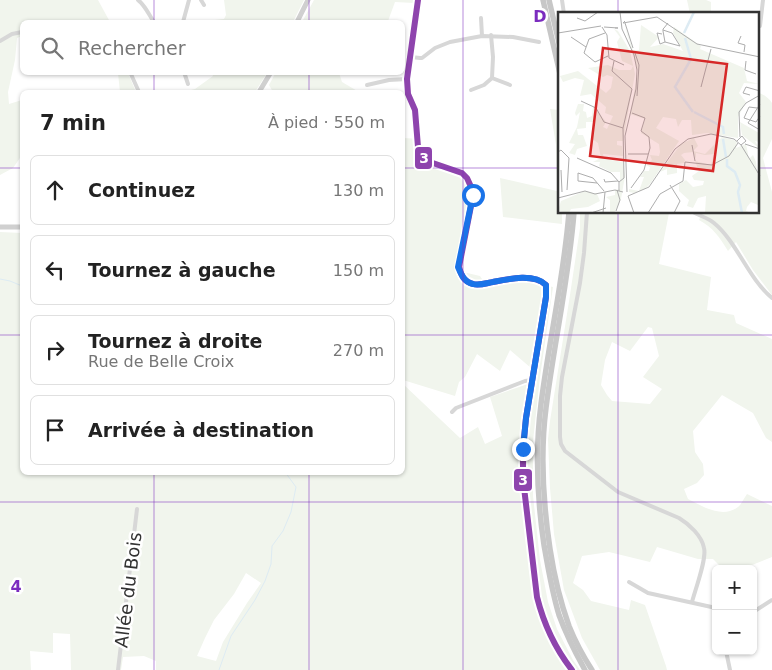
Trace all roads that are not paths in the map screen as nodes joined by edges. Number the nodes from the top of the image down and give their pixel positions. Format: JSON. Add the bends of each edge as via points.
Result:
{"nodes":[{"id":1,"x":138,"y":0,"type":"edge"},
{"id":2,"x":189,"y":0,"type":"edge"},
{"id":3,"x":201,"y":0,"type":"edge"},
{"id":4,"x":308,"y":0,"type":"edge"},
{"id":5,"x":418,"y":0,"type":"edge"},
{"id":6,"x":543,"y":0,"type":"edge"},
{"id":7,"x":549,"y":0,"type":"edge"},
{"id":8,"x":762,"y":0,"type":"edge"},
{"id":9,"x":204,"y":5,"type":"dead end"},
{"id":10,"x":480,"y":18,"type":"dead end"},
{"id":11,"x":153,"y":20,"type":"edge"},
{"id":12,"x":184,"y":20,"type":"edge"},
{"id":13,"x":297,"y":20,"type":"edge"},
{"id":14,"x":760,"y":26,"type":"dead end"},
{"id":15,"x":20,"y":32,"type":"edge"},
{"id":16,"x":482,"y":36,"type":"junction"},
{"id":17,"x":491,"y":36,"type":"junction"},
{"id":18,"x":558,"y":38,"type":"edge"},
{"id":19,"x":0,"y":41,"type":"edge"},
{"id":20,"x":539,"y":42,"type":"dead end"},
{"id":21,"x":411,"y":57,"type":"junction"},
{"id":22,"x":558,"y":65,"type":"edge"},
{"id":23,"x":131,"y":75,"type":"edge"},
{"id":24,"x":185,"y":75,"type":"edge"},
{"id":25,"x":269,"y":75,"type":"edge"},
{"id":26,"x":492,"y":78,"type":"junction"},
{"id":27,"x":408,"y":79,"type":"junction"},
{"id":28,"x":188,"y":84,"type":"dead end"},
{"id":29,"x":510,"y":85,"type":"dead end"},
{"id":30,"x":367,"y":86,"type":"dead end"},
{"id":31,"x":137,"y":90,"type":"edge"},
{"id":32,"x":260,"y":90,"type":"edge"},
{"id":33,"x":471,"y":90,"type":"dead end"},
{"id":34,"x":568,"y":214,"type":"edge"},
{"id":35,"x":574,"y":214,"type":"edge"},
{"id":36,"x":587,"y":214,"type":"edge"},
{"id":37,"x":697,"y":214,"type":"edge"},
{"id":38,"x":0,"y":227,"type":"edge"},
{"id":39,"x":20,"y":227,"type":"edge"},
{"id":40,"x":772,"y":298,"type":"edge"},
{"id":41,"x":532,"y":380,"type":"junction"},
{"id":42,"x":452,"y":412,"type":"dead end"},
{"id":43,"x":137,"y":509,"type":"dead end"},
{"id":44,"x":629,"y":582,"type":"dead end"},
{"id":45,"x":772,"y":600,"type":"edge"},
{"id":46,"x":692,"y":602,"type":"junction"},
{"id":47,"x":712,"y":607,"type":"edge"},
{"id":48,"x":756,"y":610,"type":"edge"},
{"id":49,"x":727,"y":655,"type":"edge"},
{"id":50,"x":118,"y":670,"type":"edge"},
{"id":51,"x":572,"y":670,"type":"edge"},
{"id":52,"x":585,"y":670,"type":"edge"},
{"id":53,"x":592,"y":670,"type":"edge"},
{"id":54,"x":730,"y":670,"type":"edge"}],
"edges":[{"from":1,"to":11,"type":"street"},
{"from":2,"to":12,"type":"street"},
{"from":3,"to":9,"type":"street"},
{"from":4,"to":13,"type":"main road"},
{"from":5,"to":21,"type":"street"},
{"from":6,"to":22,"type":"highway"},
{"from":7,"to":18,"type":"highway"},
{"from":8,"to":14,"type":"street"},
{"from":10,"to":16,"type":"street"},
{"from":15,"to":19,"type":"street"},
{"from":16,"to":17,"type":"street"},
{"from":16,"to":21,"type":"street","via":[[450,42],[422,58]]},
{"from":17,"to":20,"type":"street"},
{"from":17,"to":26,"type":"street"},
{"from":21,"to":27,"type":"street"},
{"from":23,"to":31,"type":"street"},
{"from":24,"to":28,"type":"street"},
{"from":25,"to":32,"type":"main road"},
{"from":26,"to":29,"type":"street"},
{"from":26,"to":33,"type":"street"},
{"from":27,"to":30,"type":"street"},
{"from":27,"to":41,"type":"street","via":[[420,153],[427,160],[462,173],[472,189],[458,267],[461,275],[473,284],[524,278],[536,279],[546,285]]},
{"from":34,"to":52,"type":"highway","via":[[541,404],[538,484],[555,601],[569,640]]},
{"from":35,"to":53,"type":"highway","via":[[546,409],[543,476],[547,526],[560,597],[575,638]]},
{"from":36,"to":46,"type":"street","via":[[580,283],[562,377],[561,444],[618,492],[673,515],[701,539],[704,558]]},
{"from":37,"to":40,"type":"street","via":[[720,228]]},
{"from":38,"to":39,"type":"main road"},
{"from":41,"to":42,"type":"street"},
{"from":41,"to":51,"type":"street","via":[[523,449],[523,479],[537,597],[544,622]]},
{"from":43,"to":50,"type":"street","name":"Allée du Bois"},
{"from":44,"to":46,"type":"street","via":[[648,593]]},
{"from":45,"to":48,"type":"street"},
{"from":46,"to":47,"type":"street"},
{"from":49,"to":54,"type":"street"}]}
